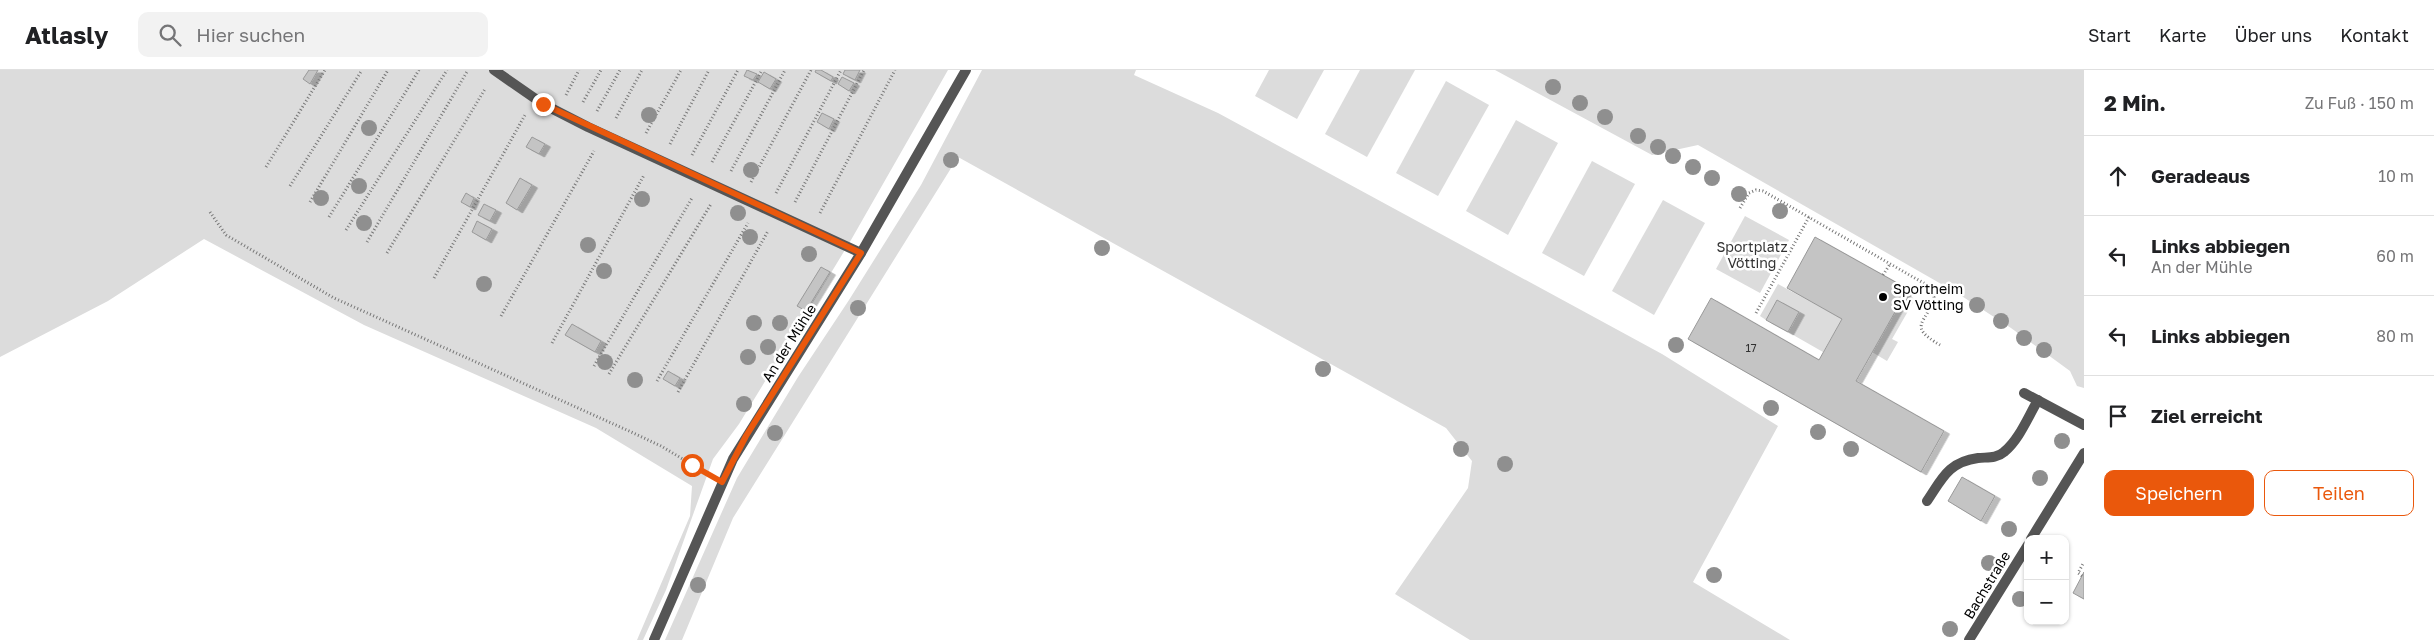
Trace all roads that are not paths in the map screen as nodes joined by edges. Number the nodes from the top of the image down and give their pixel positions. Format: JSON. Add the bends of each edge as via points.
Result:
{"nodes":[{"id":1,"x":495,"y":70,"type":"edge"},
{"id":2,"x":966,"y":70,"type":"edge"},
{"id":3,"x":861,"y":253,"type":"junction"},
{"id":4,"x":2024,"y":393,"type":"dead end"},
{"id":5,"x":2038,"y":400,"type":"junction"},
{"id":6,"x":2084,"y":425,"type":"edge"},
{"id":7,"x":2084,"y":453,"type":"edge"},
{"id":8,"x":1927,"y":501,"type":"dead end"},
{"id":9,"x":2033,"y":535,"type":"edge"},
{"id":10,"x":2024,"y":552,"type":"edge"},
{"id":11,"x":654,"y":640,"type":"edge"},
{"id":12,"x":1970,"y":640,"type":"edge"}],
"edges":[{"from":1,"to":3,"type":"street","via":[[557,111]]},
{"from":2,"to":3,"type":"street","name":"An der Mühle"},
{"from":3,"to":11,"type":"street","name":"An der Mühle","via":[[746,436],[722,482]]},
{"from":4,"to":5,"type":"street"},
{"from":5,"to":6,"type":"street"},
{"from":5,"to":8,"type":"street","via":[[2002,454],[1954,465]]},
{"from":7,"to":9,"type":"street"},
{"from":10,"to":12,"type":"street","name":"Bachstraße"}]}
